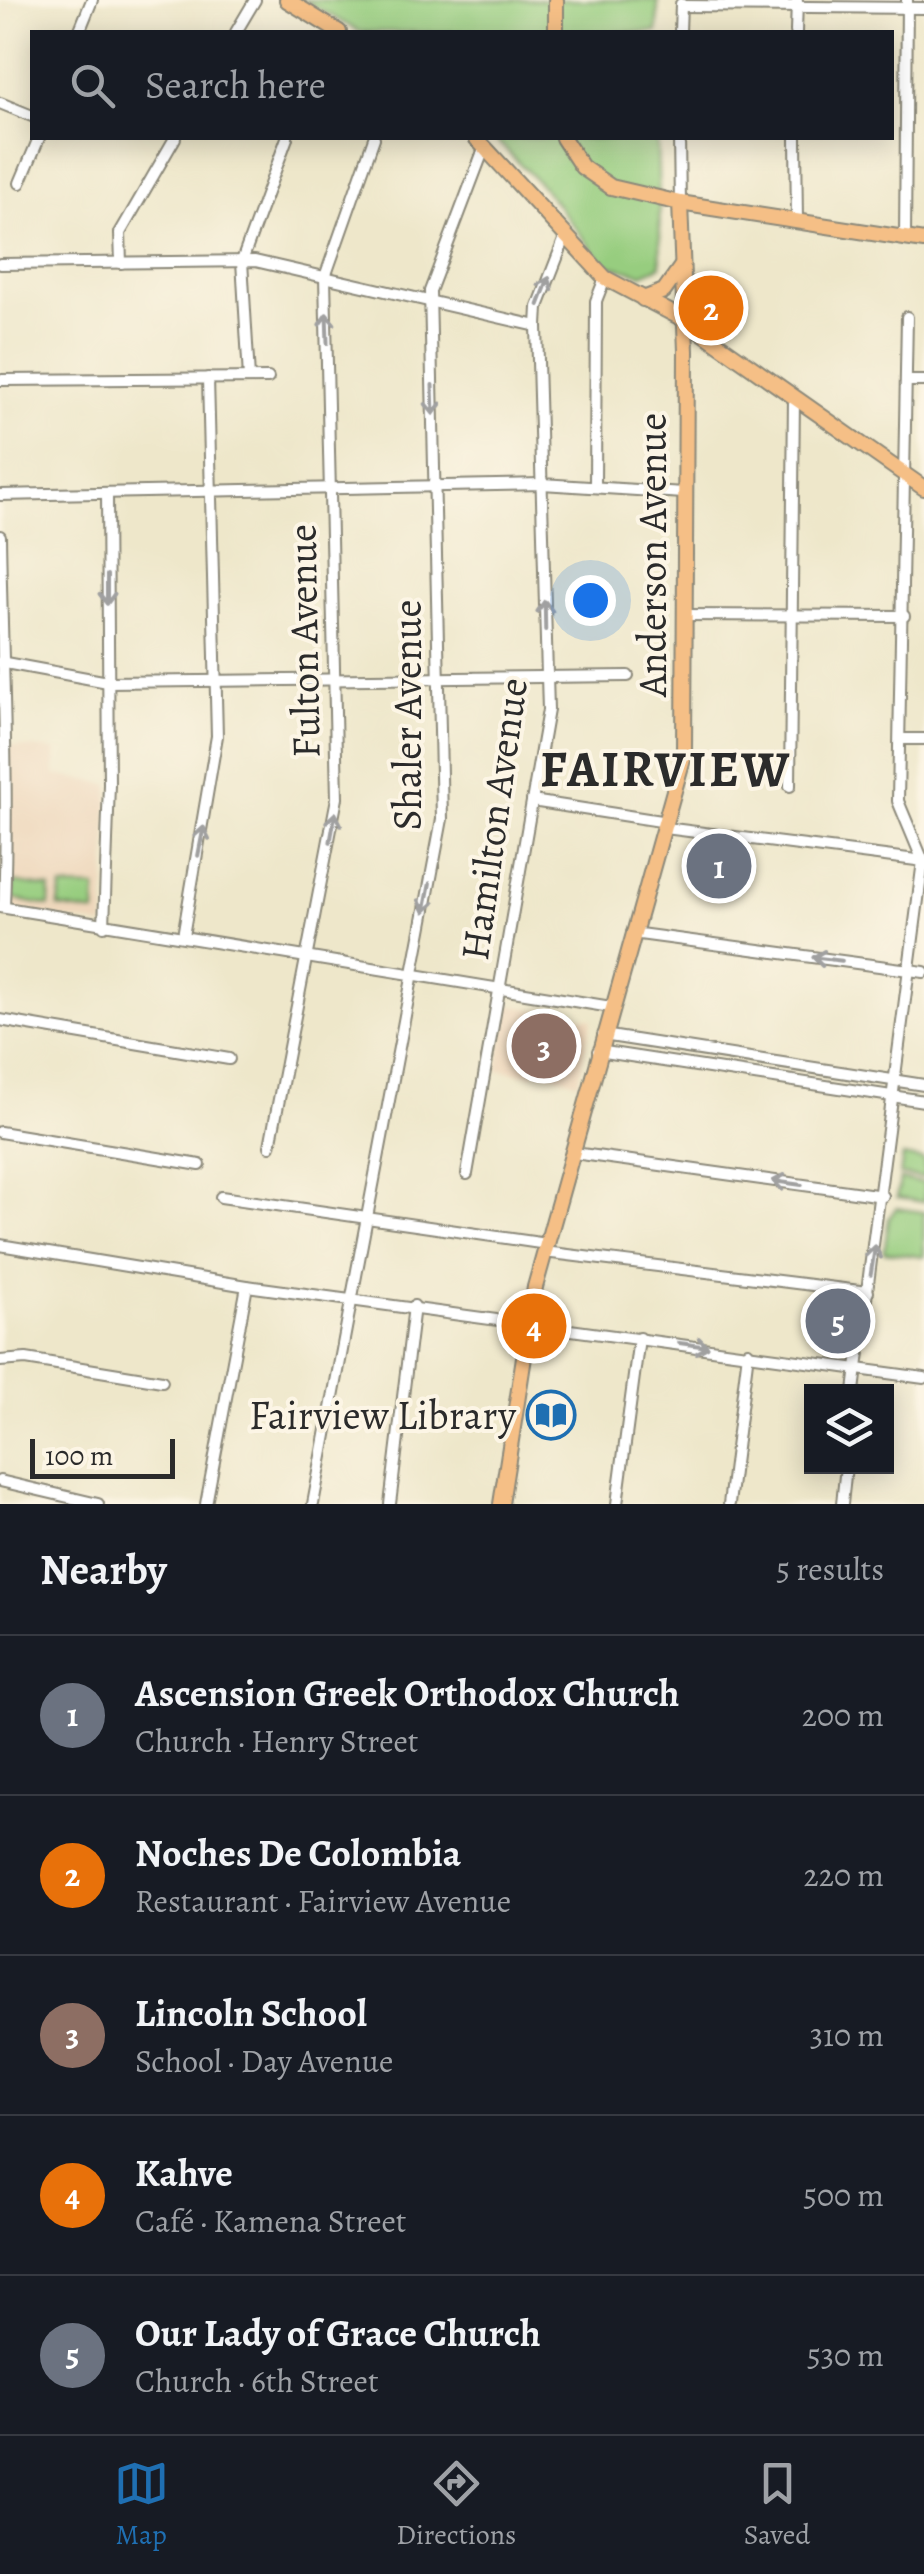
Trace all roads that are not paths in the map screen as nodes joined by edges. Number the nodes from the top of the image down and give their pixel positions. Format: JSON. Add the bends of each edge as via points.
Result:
{"nodes":[{"id":1,"x":92,"y":0,"type":"edge"},
{"id":2,"x":254,"y":0,"type":"edge"},
{"id":3,"x":287,"y":0,"type":"edge"},
{"id":4,"x":556,"y":0,"type":"edge"},
{"id":5,"x":681,"y":3,"type":"edge"},
{"id":6,"x":796,"y":3,"type":"edge"},
{"id":7,"x":907,"y":4,"type":"edge"},
{"id":8,"x":924,"y":8,"type":"edge"},
{"id":9,"x":81,"y":30,"type":"edge"},
{"id":10,"x":237,"y":30,"type":"edge"},
{"id":11,"x":332,"y":30,"type":"edge"},
{"id":12,"x":556,"y":30,"type":"edge"},
{"id":13,"x":680,"y":30,"type":"edge"},
{"id":14,"x":796,"y":30,"type":"edge"},
{"id":15,"x":0,"y":103,"type":"edge"},
{"id":16,"x":30,"y":115,"type":"edge"},
{"id":17,"x":38,"y":140,"type":"edge"},
{"id":18,"x":174,"y":140,"type":"edge"},
{"id":19,"x":287,"y":140,"type":"edge"},
{"id":20,"x":373,"y":140,"type":"edge"},
{"id":21,"x":564,"y":140,"type":"edge"},
{"id":22,"x":679,"y":140,"type":"edge"},
{"id":23,"x":796,"y":140,"type":"edge"},
{"id":24,"x":480,"y":142,"type":"edge"},
{"id":25,"x":20,"y":183,"type":"dead end"},
{"id":26,"x":680,"y":203,"type":"junction"},
{"id":27,"x":797,"y":221,"type":"junction"},
{"id":28,"x":566,"y":235,"type":"junction"},
{"id":29,"x":905,"y":238,"type":"junction"},
{"id":30,"x":924,"y":242,"type":"edge"},
{"id":31,"x":242,"y":261,"type":"junction"},
{"id":32,"x":122,"y":263,"type":"junction"},
{"id":33,"x":0,"y":264,"type":"edge"},
{"id":34,"x":682,"y":266,"type":"junction"},
{"id":35,"x":325,"y":277,"type":"junction"},
{"id":36,"x":605,"y":278,"type":"junction"},
{"id":37,"x":643,"y":300,"type":"junction"},
{"id":38,"x":430,"y":302,"type":"junction"},
{"id":39,"x":907,"y":317,"type":"dead end"},
{"id":40,"x":684,"y":319,"type":"junction"},
{"id":41,"x":537,"y":326,"type":"junction"},
{"id":42,"x":208,"y":378,"type":"junction"},
{"id":43,"x":248,"y":378,"type":"junction"},
{"id":44,"x":268,"y":378,"type":"dead end"},
{"id":45,"x":0,"y":380,"type":"edge"},
{"id":46,"x":906,"y":381,"type":"junction"},
{"id":47,"x":924,"y":381,"type":"edge"},
{"id":48,"x":794,"y":396,"type":"junction"},
{"id":49,"x":905,"y":475,"type":"junction"},
{"id":50,"x":542,"y":484,"type":"junction"},
{"id":51,"x":437,"y":486,"type":"junction"},
{"id":52,"x":595,"y":487,"type":"junction"},
{"id":53,"x":331,"y":488,"type":"junction"},
{"id":54,"x":924,"y":488,"type":"edge"},
{"id":55,"x":211,"y":490,"type":"junction"},
{"id":56,"x":107,"y":493,"type":"junction"},
{"id":57,"x":684,"y":494,"type":"junction"},
{"id":58,"x":0,"y":495,"type":"edge"},
{"id":59,"x":0,"y":536,"type":"edge"},
{"id":60,"x":684,"y":616,"type":"junction"},
{"id":61,"x":792,"y":616,"type":"junction"},
{"id":62,"x":904,"y":616,"type":"junction"},
{"id":63,"x":1,"y":662,"type":"edge"},
{"id":64,"x":547,"y":674,"type":"junction"},
{"id":65,"x":440,"y":676,"type":"junction"},
{"id":66,"x":628,"y":676,"type":"dead end"},
{"id":67,"x":334,"y":680,"type":"junction"},
{"id":68,"x":108,"y":682,"type":"junction"},
{"id":69,"x":214,"y":682,"type":"junction"},
{"id":70,"x":924,"y":738,"type":"edge"},
{"id":71,"x":900,"y":740,"type":"junction"},
{"id":72,"x":790,"y":786,"type":"dead end"},
{"id":73,"x":532,"y":801,"type":"junction"},
{"id":74,"x":666,"y":825,"type":"junction"},
{"id":75,"x":924,"y":861,"type":"edge"},
{"id":76,"x":2,"y":907,"type":"edge"},
{"id":77,"x":104,"y":926,"type":"junction"},
{"id":78,"x":632,"y":933,"type":"junction"},
{"id":79,"x":182,"y":936,"type":"junction"},
{"id":80,"x":308,"y":957,"type":"junction"},
{"id":81,"x":910,"y":970,"type":"junction"},
{"id":82,"x":924,"y":972,"type":"edge"},
{"id":83,"x":413,"y":974,"type":"junction"},
{"id":84,"x":499,"y":988,"type":"junction"},
{"id":85,"x":611,"y":1006,"type":"junction"},
{"id":86,"x":0,"y":1020,"type":"edge"},
{"id":87,"x":603,"y":1035,"type":"junction"},
{"id":88,"x":678,"y":1047,"type":"junction"},
{"id":89,"x":598,"y":1051,"type":"junction"},
{"id":90,"x":747,"y":1058,"type":"junction"},
{"id":91,"x":229,"y":1059,"type":"dead end"},
{"id":92,"x":677,"y":1062,"type":"junction"},
{"id":93,"x":812,"y":1068,"type":"junction"},
{"id":94,"x":746,"y":1073,"type":"junction"},
{"id":95,"x":896,"y":1082,"type":"junction"},
{"id":96,"x":810,"y":1083,"type":"junction"},
{"id":97,"x":924,"y":1085,"type":"edge"},
{"id":98,"x":894,"y":1097,"type":"junction"},
{"id":99,"x":924,"y":1101,"type":"edge"},
{"id":100,"x":0,"y":1132,"type":"edge"},
{"id":101,"x":270,"y":1146,"type":"dead end"},
{"id":102,"x":574,"y":1153,"type":"junction"},
{"id":103,"x":200,"y":1165,"type":"dead end"},
{"id":104,"x":467,"y":1174,"type":"dead end"},
{"id":105,"x":883,"y":1196,"type":"junction"},
{"id":106,"x":220,"y":1197,"type":"dead end"},
{"id":107,"x":367,"y":1217,"type":"junction"},
{"id":108,"x":0,"y":1245,"type":"edge"},
{"id":109,"x":546,"y":1248,"type":"junction"},
{"id":110,"x":247,"y":1286,"type":"junction"},
{"id":111,"x":868,"y":1292,"type":"junction"},
{"id":112,"x":352,"y":1300,"type":"junction"},
{"id":113,"x":414,"y":1306,"type":"junction"},
{"id":114,"x":528,"y":1322,"type":"junction"},
{"id":115,"x":639,"y":1338,"type":"junction"},
{"id":116,"x":748,"y":1352,"type":"junction"},
{"id":117,"x":0,"y":1361,"type":"edge"},
{"id":118,"x":857,"y":1368,"type":"junction"},
{"id":119,"x":924,"y":1378,"type":"edge"},
{"id":120,"x":162,"y":1382,"type":"dead end"},
{"id":121,"x":855,"y":1384,"type":"edge"},
{"id":122,"x":845,"y":1474,"type":"edge"},
{"id":123,"x":0,"y":1481,"type":"edge"},
{"id":124,"x":96,"y":1504,"type":"edge"},
{"id":125,"x":206,"y":1504,"type":"edge"},
{"id":126,"x":313,"y":1504,"type":"edge"},
{"id":127,"x":390,"y":1504,"type":"edge"},
{"id":128,"x":500,"y":1504,"type":"edge"},
{"id":129,"x":616,"y":1504,"type":"edge"},
{"id":130,"x":729,"y":1504,"type":"edge"},
{"id":131,"x":842,"y":1504,"type":"edge"}],
"edges":[{"from":1,"to":9,"type":"street"},
{"from":2,"to":10,"type":"street"},
{"from":3,"to":11,"type":"main road"},
{"from":4,"to":12,"type":"main road"},
{"from":5,"to":6,"type":"street"},
{"from":5,"to":13,"type":"street"},
{"from":6,"to":7,"type":"street"},
{"from":6,"to":14,"type":"street"},
{"from":7,"to":8,"type":"street"},
{"from":7,"to":29,"type":"street"},
{"from":15,"to":16,"type":"street"},
{"from":17,"to":25,"type":"street"},
{"from":18,"to":32,"type":"street","via":[[120,233]]},
{"from":19,"to":31,"type":"street"},
{"from":20,"to":35,"type":"street","name":"Fulton Avenue"},
{"from":21,"to":26,"type":"main road","via":[[594,179]]},
{"from":22,"to":26,"type":"street"},
{"from":23,"to":27,"type":"street"},
{"from":24,"to":28,"type":"main road"},
{"from":24,"to":38,"type":"street","name":"Shaler Avenue"},
{"from":26,"to":27,"type":"main road"},
{"from":26,"to":34,"type":"main road","name":"Anderson Avenue"},
{"from":27,"to":29,"type":"main road"},
{"from":28,"to":36,"type":"main road"},
{"from":41,"to":28,"type":"street","name":"Hamilton Avenue","one_way":true},
{"from":29,"to":30,"type":"main road"},
{"from":31,"to":32,"type":"street"},
{"from":31,"to":35,"type":"street"},
{"from":31,"to":43,"type":"street"},
{"from":32,"to":33,"type":"street"},
{"from":34,"to":37,"type":"main road","via":[[664,291]]},
{"from":34,"to":40,"type":"main road","name":"Anderson Avenue"},
{"from":35,"to":38,"type":"street"},
{"from":53,"to":35,"type":"street","name":"Fulton Avenue","one_way":true},
{"from":36,"to":37,"type":"main road"},
{"from":36,"to":52,"type":"street","via":[[596,300]]},
{"from":37,"to":40,"type":"main road"},
{"from":38,"to":41,"type":"street"},
{"from":38,"to":51,"type":"street","name":"Shaler Avenue","one_way":true},
{"from":39,"to":46,"type":"street"},
{"from":40,"to":48,"type":"main road"},
{"from":40,"to":57,"type":"main road","name":"Anderson Avenue"},
{"from":41,"to":50,"type":"street","name":"Hamilton Avenue"},
{"from":42,"to":43,"type":"street"},
{"from":42,"to":45,"type":"street"},
{"from":42,"to":55,"type":"street"},
{"from":43,"to":44,"type":"street"},
{"from":46,"to":47,"type":"street"},
{"from":46,"to":49,"type":"street"},
{"from":48,"to":49,"type":"main road"},
{"from":48,"to":61,"type":"street"},
{"from":49,"to":54,"type":"main road"},
{"from":49,"to":62,"type":"street"},
{"from":50,"to":51,"type":"street"},
{"from":50,"to":52,"type":"street"},
{"from":64,"to":50,"type":"street","name":"Hamilton Avenue","one_way":true},
{"from":51,"to":53,"type":"street"},
{"from":51,"to":65,"type":"street","name":"Shaler Avenue"},
{"from":52,"to":57,"type":"street"},
{"from":53,"to":55,"type":"street"},
{"from":53,"to":67,"type":"street","name":"Fulton Avenue"},
{"from":55,"to":56,"type":"street"},
{"from":55,"to":69,"type":"street"},
{"from":56,"to":58,"type":"street"},
{"from":56,"to":68,"type":"street","one_way":true},
{"from":57,"to":60,"type":"main road","name":"Anderson Avenue"},
{"from":59,"to":63,"type":"street"},
{"from":60,"to":61,"type":"street"},
{"from":60,"to":74,"type":"main road","name":"Anderson Avenue","via":[[684,755]]},
{"from":61,"to":62,"type":"street"},
{"from":61,"to":72,"type":"street"},
{"from":62,"to":71,"type":"street"},
{"from":63,"to":68,"type":"street"},
{"from":63,"to":76,"type":"street","via":[[9,783]]},
{"from":64,"to":65,"type":"street"},
{"from":64,"to":66,"type":"street"},
{"from":64,"to":73,"type":"street","name":"Hamilton Avenue","via":[[548,710]]},
{"from":65,"to":67,"type":"street"},
{"from":65,"to":83,"type":"street","name":"Shaler Avenue","one_way":true,"via":[[442,819]]},
{"from":67,"to":69,"type":"street"},
{"from":80,"to":67,"type":"street","name":"Fulton Avenue","one_way":true,"via":[[338,798]]},
{"from":68,"to":69,"type":"street"},
{"from":68,"to":77,"type":"street"},
{"from":79,"to":69,"type":"street","one_way":true,"via":[[215,763]]},
{"from":70,"to":71,"type":"street"},
{"from":71,"to":75,"type":"street","via":[[898,801]]},
{"from":73,"to":74,"type":"street"},
{"from":73,"to":84,"type":"street","name":"Hamilton Avenue"},
{"from":74,"to":75,"type":"street"},
{"from":74,"to":78,"type":"main road","name":"Anderson Avenue"},
{"from":75,"to":81,"type":"street"},
{"from":76,"to":77,"type":"street"},
{"from":77,"to":79,"type":"street"},
{"from":81,"to":78,"type":"street","one_way":true},
{"from":78,"to":85,"type":"main road","name":"Anderson Avenue"},
{"from":79,"to":80,"type":"street"},
{"from":80,"to":83,"type":"street"},
{"from":80,"to":101,"type":"street","name":"Fulton Avenue"},
{"from":81,"to":82,"type":"street"},
{"from":81,"to":95,"type":"street"},
{"from":83,"to":84,"type":"street"},
{"from":83,"to":107,"type":"street","name":"Shaler Avenue"},
{"from":84,"to":85,"type":"street"},
{"from":84,"to":104,"type":"street","name":"Hamilton Avenue"},
{"from":85,"to":87,"type":"main road","name":"Anderson Avenue"},
{"from":86,"to":91,"type":"street"},
{"from":87,"to":88,"type":"street"},
{"from":87,"to":89,"type":"main road","name":"Anderson Avenue"},
{"from":88,"to":90,"type":"street"},
{"from":88,"to":92,"type":"street"},
{"from":89,"to":92,"type":"street"},
{"from":89,"to":102,"type":"main road","name":"Anderson Avenue"},
{"from":90,"to":93,"type":"street"},
{"from":90,"to":94,"type":"street"},
{"from":92,"to":94,"type":"street"},
{"from":93,"to":95,"type":"street"},
{"from":93,"to":96,"type":"street"},
{"from":94,"to":96,"type":"street"},
{"from":95,"to":97,"type":"street"},
{"from":95,"to":98,"type":"street"},
{"from":96,"to":98,"type":"street"},
{"from":98,"to":99,"type":"street"},
{"from":98,"to":105,"type":"street"},
{"from":100,"to":103,"type":"street"},
{"from":105,"to":102,"type":"street","one_way":true},
{"from":102,"to":109,"type":"main road","name":"Anderson Avenue"},
{"from":111,"to":105,"type":"street","one_way":true},
{"from":106,"to":107,"type":"street"},
{"from":107,"to":109,"type":"street"},
{"from":107,"to":112,"type":"street","name":"Shaler Avenue"},
{"from":108,"to":110,"type":"street"},
{"from":109,"to":111,"type":"street"},
{"from":109,"to":114,"type":"main road","name":"Anderson Avenue"},
{"from":110,"to":112,"type":"street"},
{"from":110,"to":125,"type":"street"},
{"from":111,"to":118,"type":"street"},
{"from":112,"to":113,"type":"street"},
{"from":112,"to":126,"type":"street","name":"Shaler Avenue"},
{"from":113,"to":114,"type":"street"},
{"from":113,"to":127,"type":"street"},
{"from":114,"to":115,"type":"street"},
{"from":114,"to":128,"type":"main road","name":"Anderson Avenue"},
{"from":115,"to":116,"type":"street","one_way":true},
{"from":115,"to":129,"type":"street"},
{"from":116,"to":118,"type":"street"},
{"from":116,"to":130,"type":"street"},
{"from":117,"to":120,"type":"street","via":[[52,1362]]},
{"from":118,"to":119,"type":"street"},
{"from":118,"to":121,"type":"street"},
{"from":122,"to":131,"type":"street"},
{"from":123,"to":124,"type":"street"}]}
